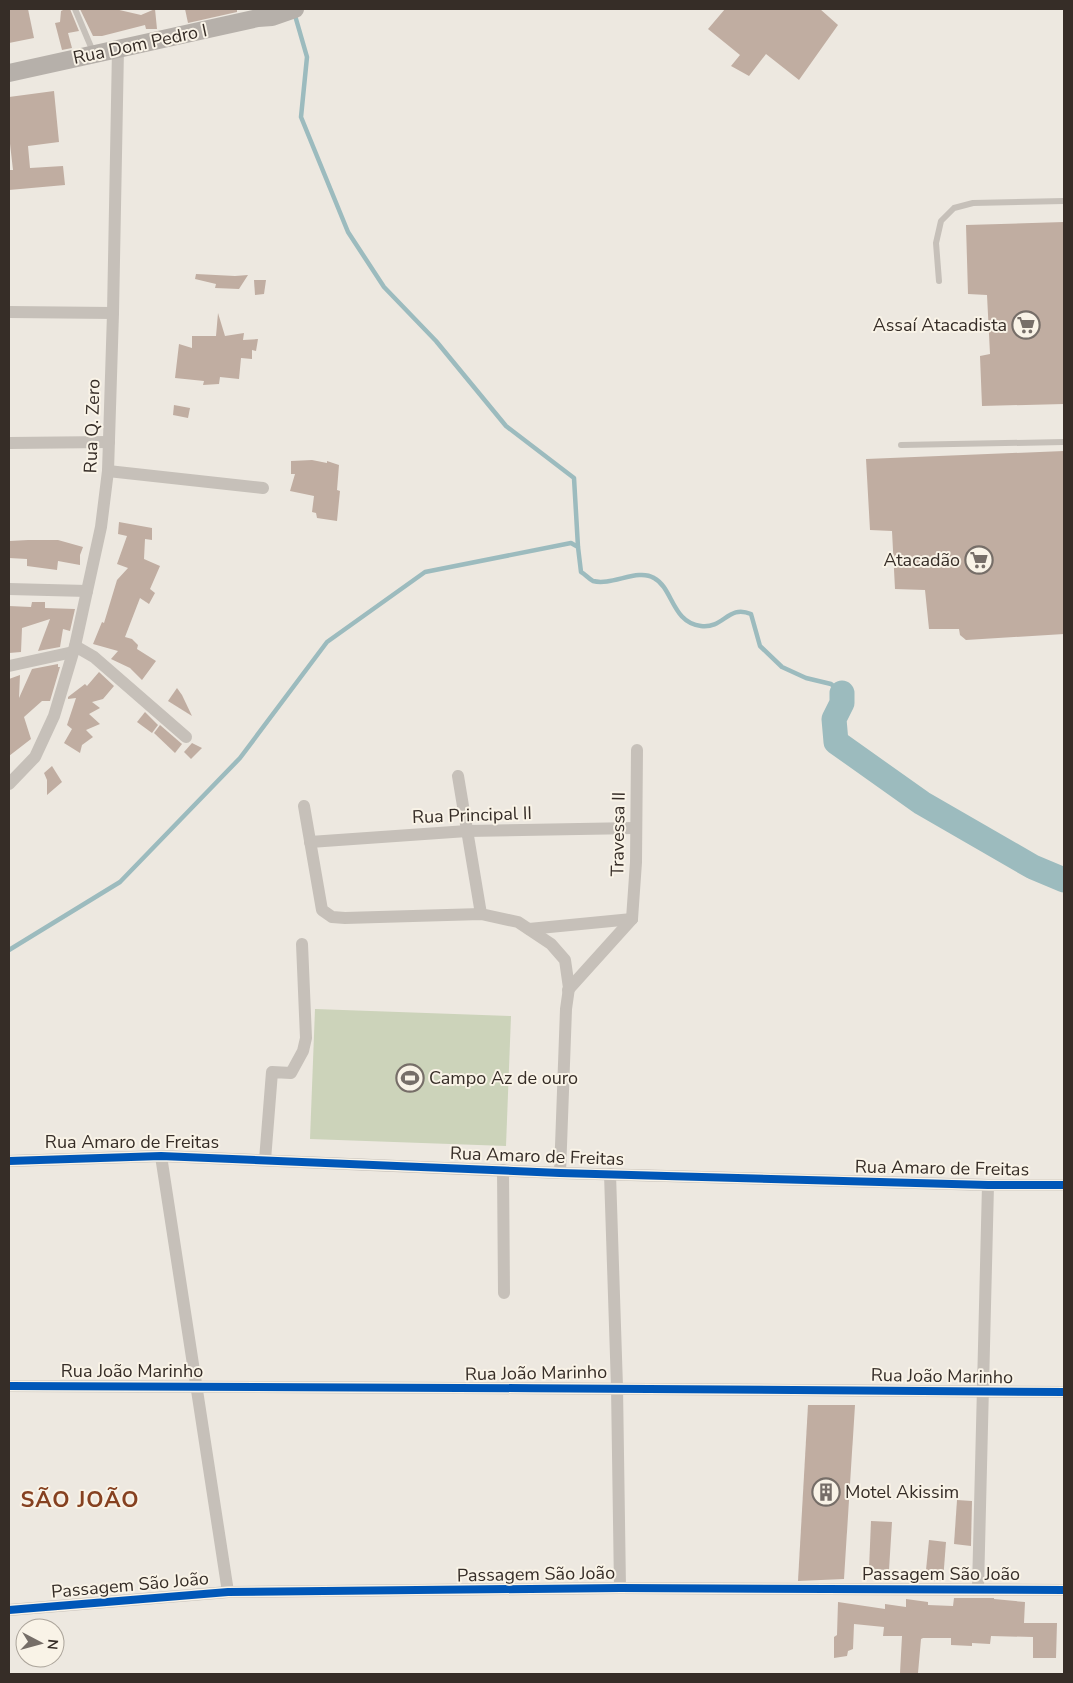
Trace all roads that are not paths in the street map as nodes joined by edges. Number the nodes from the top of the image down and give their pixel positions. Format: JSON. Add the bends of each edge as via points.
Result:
{"nodes":[{"id":1,"x":76,"y":9,"type":"edge"},
{"id":2,"x":295,"y":9,"type":"edge"},
{"id":3,"x":262,"y":14,"type":"edge"},
{"id":4,"x":118,"y":49,"type":"junction"},
{"id":5,"x":94,"y":54,"type":"junction"},
{"id":6,"x":9,"y":73,"type":"edge"},
{"id":7,"x":1064,"y":201,"type":"edge"},
{"id":8,"x":940,"y":282,"type":"dead end"},
{"id":9,"x":9,"y":312,"type":"edge"},
{"id":10,"x":114,"y":313,"type":"junction"},
{"id":11,"x":109,"y":442,"type":"junction"},
{"id":12,"x":1064,"y":442,"type":"edge"},
{"id":13,"x":9,"y":443,"type":"edge"},
{"id":14,"x":901,"y":445,"type":"dead end"},
{"id":15,"x":108,"y":472,"type":"junction"},
{"id":16,"x":263,"y":488,"type":"dead end"},
{"id":17,"x":9,"y":589,"type":"edge"},
{"id":18,"x":88,"y":590,"type":"junction"},
{"id":19,"x":74,"y":649,"type":"junction"},
{"id":20,"x":9,"y":666,"type":"edge"},
{"id":21,"x":186,"y":736,"type":"dead end"},
{"id":22,"x":638,"y":750,"type":"dead end"},
{"id":23,"x":458,"y":776,"type":"dead end"},
{"id":24,"x":9,"y":784,"type":"edge"},
{"id":25,"x":304,"y":806,"type":"dead end"},
{"id":26,"x":636,"y":828,"type":"junction"},
{"id":27,"x":467,"y":832,"type":"junction"},
{"id":28,"x":310,"y":842,"type":"junction"},
{"id":29,"x":482,"y":914,"type":"junction"},
{"id":30,"x":632,"y":918,"type":"junction"},
{"id":31,"x":528,"y":929,"type":"junction"},
{"id":32,"x":302,"y":944,"type":"dead end"},
{"id":33,"x":568,"y":990,"type":"junction"},
{"id":34,"x":161,"y":1156,"type":"junction"},
{"id":35,"x":265,"y":1160,"type":"junction"},
{"id":36,"x":9,"y":1161,"type":"edge"},
{"id":37,"x":502,"y":1170,"type":"junction"},
{"id":38,"x":560,"y":1173,"type":"junction"},
{"id":39,"x":610,"y":1174,"type":"junction"},
{"id":40,"x":988,"y":1185,"type":"junction"},
{"id":41,"x":1064,"y":1185,"type":"edge"},
{"id":42,"x":504,"y":1293,"type":"dead end"},
{"id":43,"x":9,"y":1386,"type":"edge"},
{"id":44,"x":197,"y":1386,"type":"junction"},
{"id":45,"x":617,"y":1387,"type":"junction"},
{"id":46,"x":983,"y":1391,"type":"junction"},
{"id":47,"x":1064,"y":1392,"type":"edge"},
{"id":48,"x":620,"y":1588,"type":"junction"},
{"id":49,"x":978,"y":1588,"type":"junction"},
{"id":50,"x":1064,"y":1590,"type":"edge"},
{"id":51,"x":228,"y":1592,"type":"junction"},
{"id":52,"x":9,"y":1610,"type":"edge"}],
"edges":[{"from":1,"to":5,"type":"lane"},
{"from":2,"to":3,"type":"street","name":"Rua Dom Pedro I"},
{"from":3,"to":4,"type":"street","name":"Rua Dom Pedro I"},
{"from":4,"to":5,"type":"street","name":"Rua Dom Pedro I"},
{"from":4,"to":10,"type":"street","name":"Rua Q. Zero"},
{"from":5,"to":6,"type":"street","name":"Rua Dom Pedro I"},
{"from":7,"to":8,"type":"lane","via":[[973,203],[954,208],[941,222],[936,243]]},
{"from":9,"to":10,"type":"street"},
{"from":10,"to":11,"type":"street","name":"Rua Q. Zero"},
{"from":11,"to":13,"type":"street"},
{"from":11,"to":15,"type":"street","name":"Rua Q. Zero"},
{"from":12,"to":14,"type":"lane"},
{"from":15,"to":16,"type":"street"},
{"from":15,"to":18,"type":"street","name":"Rua Q. Zero"},
{"from":17,"to":18,"type":"street"},
{"from":18,"to":19,"type":"street","name":"Rua Q. Zero"},
{"from":19,"to":20,"type":"street"},
{"from":19,"to":21,"type":"street","via":[[94,657]]},
{"from":19,"to":24,"type":"street","name":"Rua Q. Zero","via":[[43,742],[35,757]]},
{"from":22,"to":26,"type":"street","name":"Travessa II"},
{"from":23,"to":27,"type":"street"},
{"from":25,"to":28,"type":"street"},
{"from":26,"to":27,"type":"street","name":"Rua Principal II"},
{"from":26,"to":30,"type":"street","name":"Travessa II"},
{"from":27,"to":28,"type":"street","name":"Rua Principal II"},
{"from":27,"to":29,"type":"street"},
{"from":28,"to":29,"type":"street","via":[[322,910],[332,917]]},
{"from":29,"to":31,"type":"street","via":[[518,922]]},
{"from":30,"to":31,"type":"street"},
{"from":30,"to":33,"type":"street"},
{"from":31,"to":33,"type":"street","via":[[551,944],[565,960]]},
{"from":32,"to":35,"type":"street","via":[[306,1038],[292,1074],[272,1072]]},
{"from":33,"to":38,"type":"street"},
{"from":34,"to":35,"type":"street","name":"Rua Amaro de Freitas"},
{"from":34,"to":36,"type":"street","name":"Rua Amaro de Freitas"},
{"from":34,"to":44,"type":"street"},
{"from":35,"to":37,"type":"street","name":"Rua Amaro de Freitas"},
{"from":37,"to":38,"type":"street","name":"Rua Amaro de Freitas"},
{"from":37,"to":42,"type":"street"},
{"from":38,"to":39,"type":"street","name":"Rua Amaro de Freitas"},
{"from":39,"to":40,"type":"street","name":"Rua Amaro de Freitas"},
{"from":39,"to":45,"type":"street"},
{"from":40,"to":41,"type":"street","name":"Rua Amaro de Freitas"},
{"from":40,"to":46,"type":"street"},
{"from":43,"to":44,"type":"street","name":"Rua João Marinho"},
{"from":44,"to":45,"type":"street","name":"Rua João Marinho"},
{"from":44,"to":51,"type":"street"},
{"from":45,"to":46,"type":"street","name":"Rua João Marinho"},
{"from":45,"to":48,"type":"street"},
{"from":46,"to":47,"type":"street","name":"Rua João Marinho"},
{"from":46,"to":49,"type":"street"},
{"from":48,"to":49,"type":"street","name":"Passagem São João"},
{"from":48,"to":51,"type":"street","name":"Passagem São João"},
{"from":49,"to":50,"type":"street","name":"Passagem São João"},
{"from":51,"to":52,"type":"street","name":"Passagem São João"}]}
